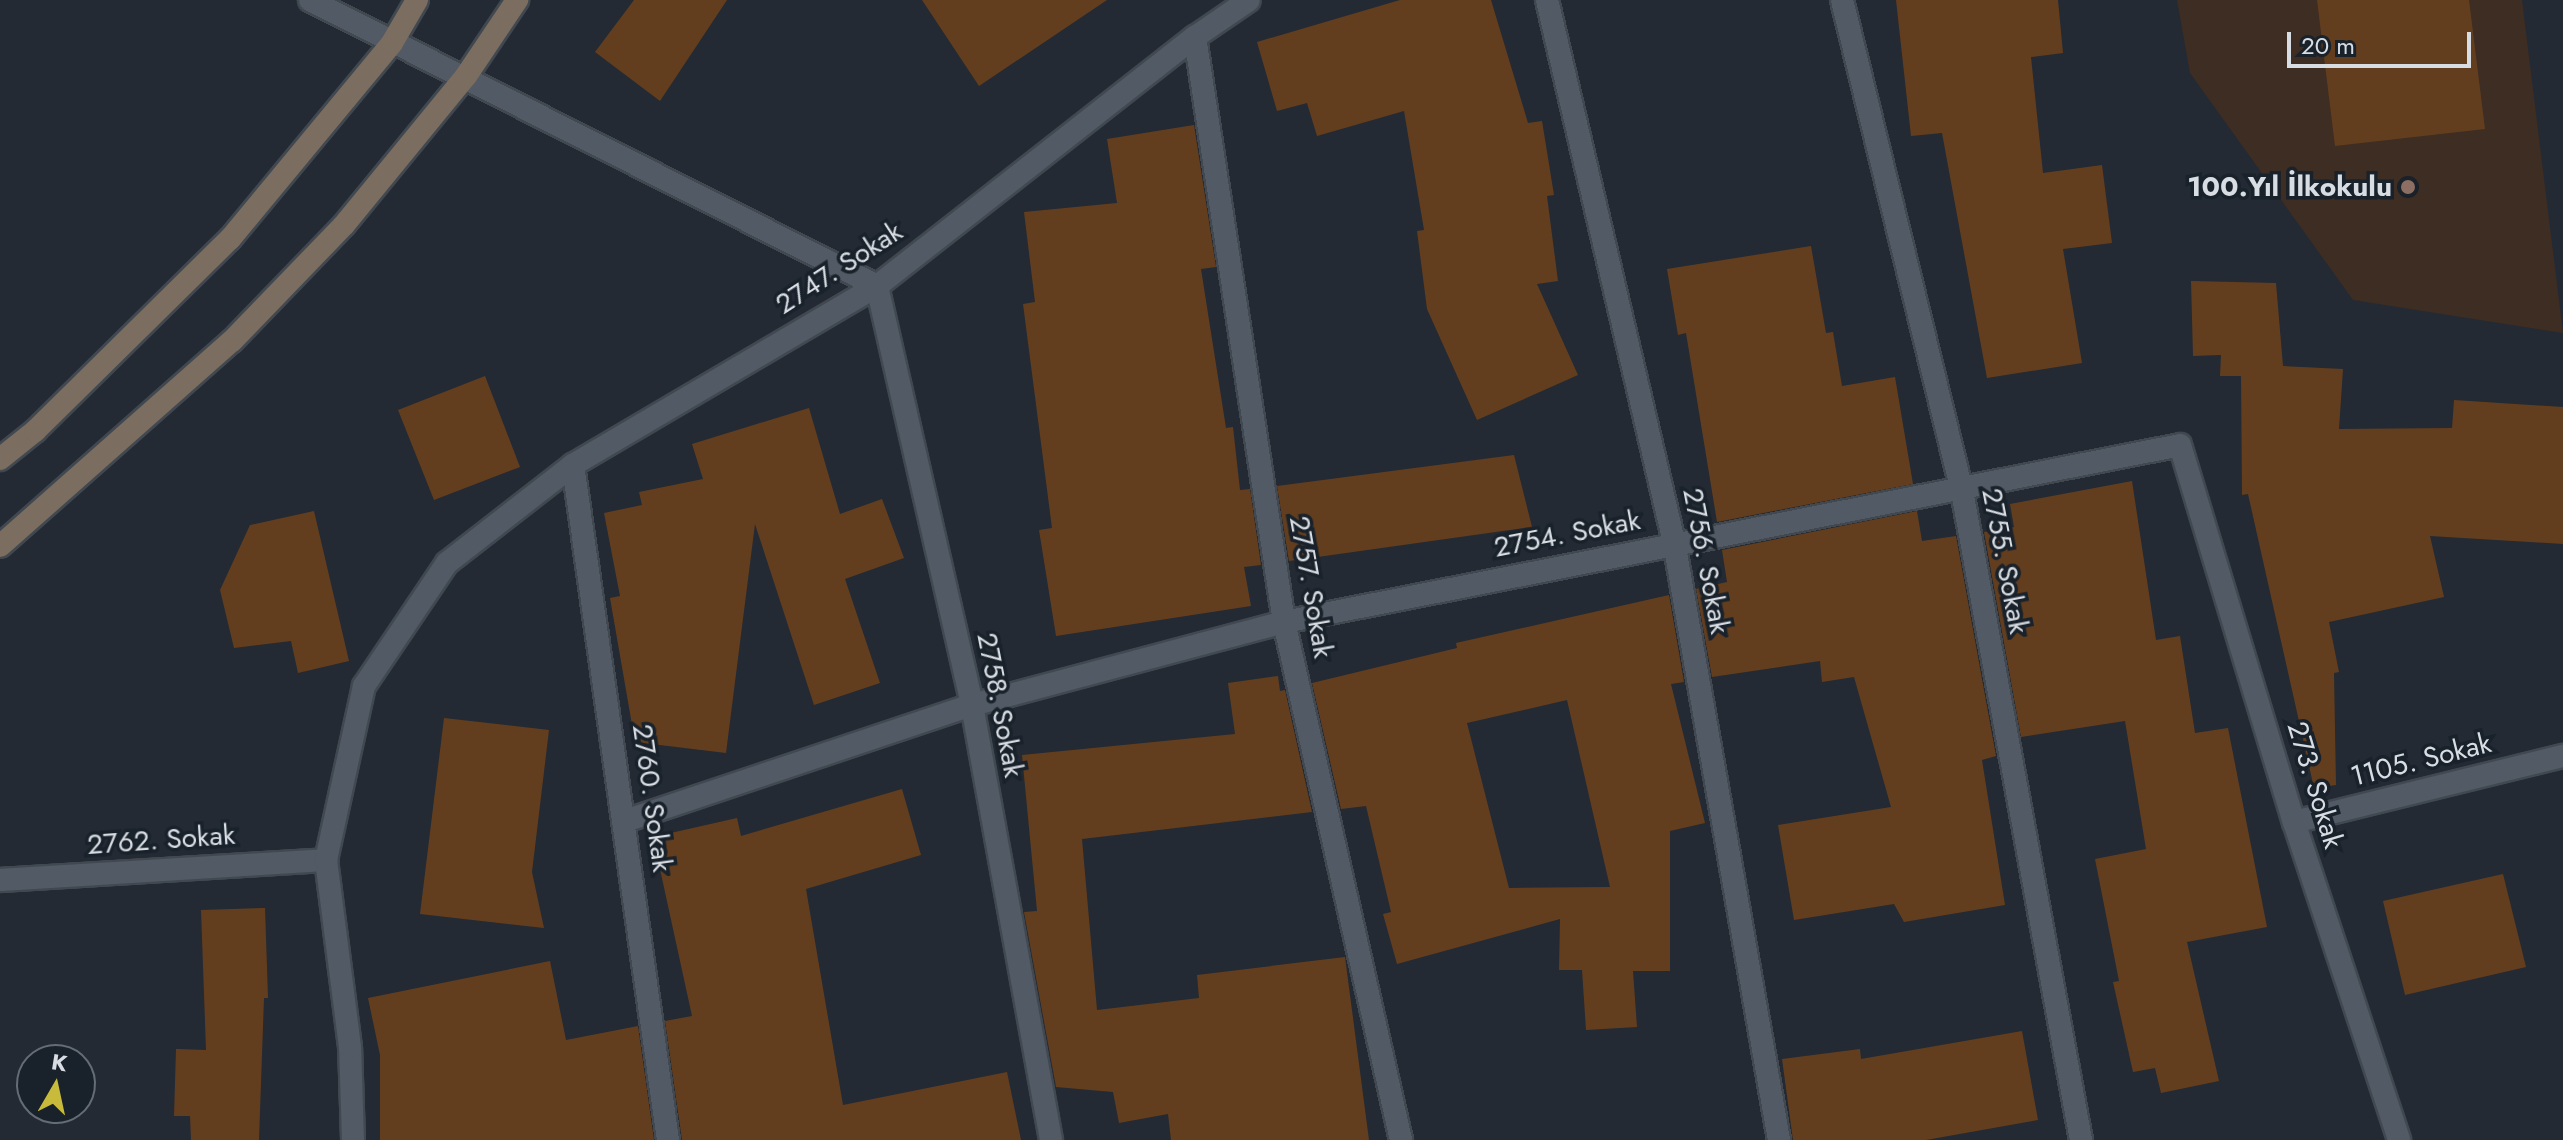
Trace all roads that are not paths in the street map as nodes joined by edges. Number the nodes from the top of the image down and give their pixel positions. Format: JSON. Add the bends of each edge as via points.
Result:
{"nodes":[{"id":1,"x":310,"y":0,"type":"edge"},
{"id":2,"x":417,"y":0,"type":"edge"},
{"id":3,"x":517,"y":0,"type":"edge"},
{"id":4,"x":1249,"y":0,"type":"edge"},
{"id":5,"x":1547,"y":0,"type":"edge"},
{"id":6,"x":1842,"y":0,"type":"edge"},
{"id":7,"x":1195,"y":37,"type":"junction"},
{"id":8,"x":392,"y":43,"type":"junction"},
{"id":9,"x":466,"y":76,"type":"junction"},
{"id":10,"x":877,"y":286,"type":"junction"},
{"id":11,"x":2180,"y":445,"type":"joint"},
{"id":12,"x":0,"y":459,"type":"edge"},
{"id":13,"x":573,"y":465,"type":"junction"},
{"id":14,"x":1962,"y":491,"type":"junction"},
{"id":15,"x":1674,"y":542,"type":"junction"},
{"id":16,"x":0,"y":546,"type":"edge"},
{"id":17,"x":1284,"y":622,"type":"junction"},
{"id":18,"x":972,"y":705,"type":"junction"},
{"id":19,"x":2563,"y":756,"type":"edge"},
{"id":20,"x":625,"y":821,"type":"junction"},
{"id":21,"x":2294,"y":822,"type":"junction"},
{"id":22,"x":326,"y":860,"type":"junction"},
{"id":23,"x":0,"y":880,"type":"edge"},
{"id":24,"x":353,"y":1140,"type":"edge"},
{"id":25,"x":668,"y":1140,"type":"edge"},
{"id":26,"x":1051,"y":1140,"type":"edge"},
{"id":27,"x":1401,"y":1140,"type":"edge"},
{"id":28,"x":1779,"y":1140,"type":"edge"},
{"id":29,"x":2081,"y":1140,"type":"edge"},
{"id":30,"x":2399,"y":1140,"type":"edge"}],
"edges":[{"from":1,"to":8,"type":"street"},
{"from":2,"to":8,"type":"main road"},
{"from":3,"to":9,"type":"main road"},
{"from":4,"to":7,"type":"street","name":"2747. Sokak"},
{"from":5,"to":15,"type":"street","name":"2756. Sokak"},
{"from":6,"to":14,"type":"street","name":"2755. Sokak"},
{"from":7,"to":10,"type":"street","name":"2747. Sokak"},
{"from":7,"to":17,"type":"street","name":"2757. Sokak"},
{"from":8,"to":9,"type":"street"},
{"from":8,"to":12,"type":"main road","via":[[230,239]]},
{"from":9,"to":10,"type":"street"},
{"from":9,"to":16,"type":"main road","via":[[344,225],[232,341]]},
{"from":10,"to":13,"type":"street","name":"2747. Sokak"},
{"from":10,"to":18,"type":"street","name":"2758. Sokak"},
{"from":11,"to":14,"type":"street","name":"2754. Sokak"},
{"from":11,"to":21,"type":"street","name":"273. Sokak"},
{"from":13,"to":20,"type":"street","name":"2760. Sokak"},
{"from":13,"to":22,"type":"street","name":"2747. Sokak","via":[[447,563],[364,686]]},
{"from":14,"to":15,"type":"street","name":"2754. Sokak"},
{"from":14,"to":29,"type":"street","name":"2755. Sokak"},
{"from":15,"to":17,"type":"street","name":"2754. Sokak"},
{"from":15,"to":28,"type":"street","name":"2756. Sokak"},
{"from":17,"to":18,"type":"street","name":"2754. Sokak"},
{"from":17,"to":27,"type":"street","name":"2757. Sokak"},
{"from":18,"to":20,"type":"street","name":"2754. Sokak"},
{"from":18,"to":26,"type":"street","name":"2758. Sokak"},
{"from":19,"to":21,"type":"street","name":"1105. Sokak"},
{"from":20,"to":25,"type":"street","name":"2760. Sokak"},
{"from":21,"to":30,"type":"street","name":"273. Sokak"},
{"from":22,"to":23,"type":"street","name":"2762. Sokak"},
{"from":22,"to":24,"type":"street","via":[[350,1047]]}]}
